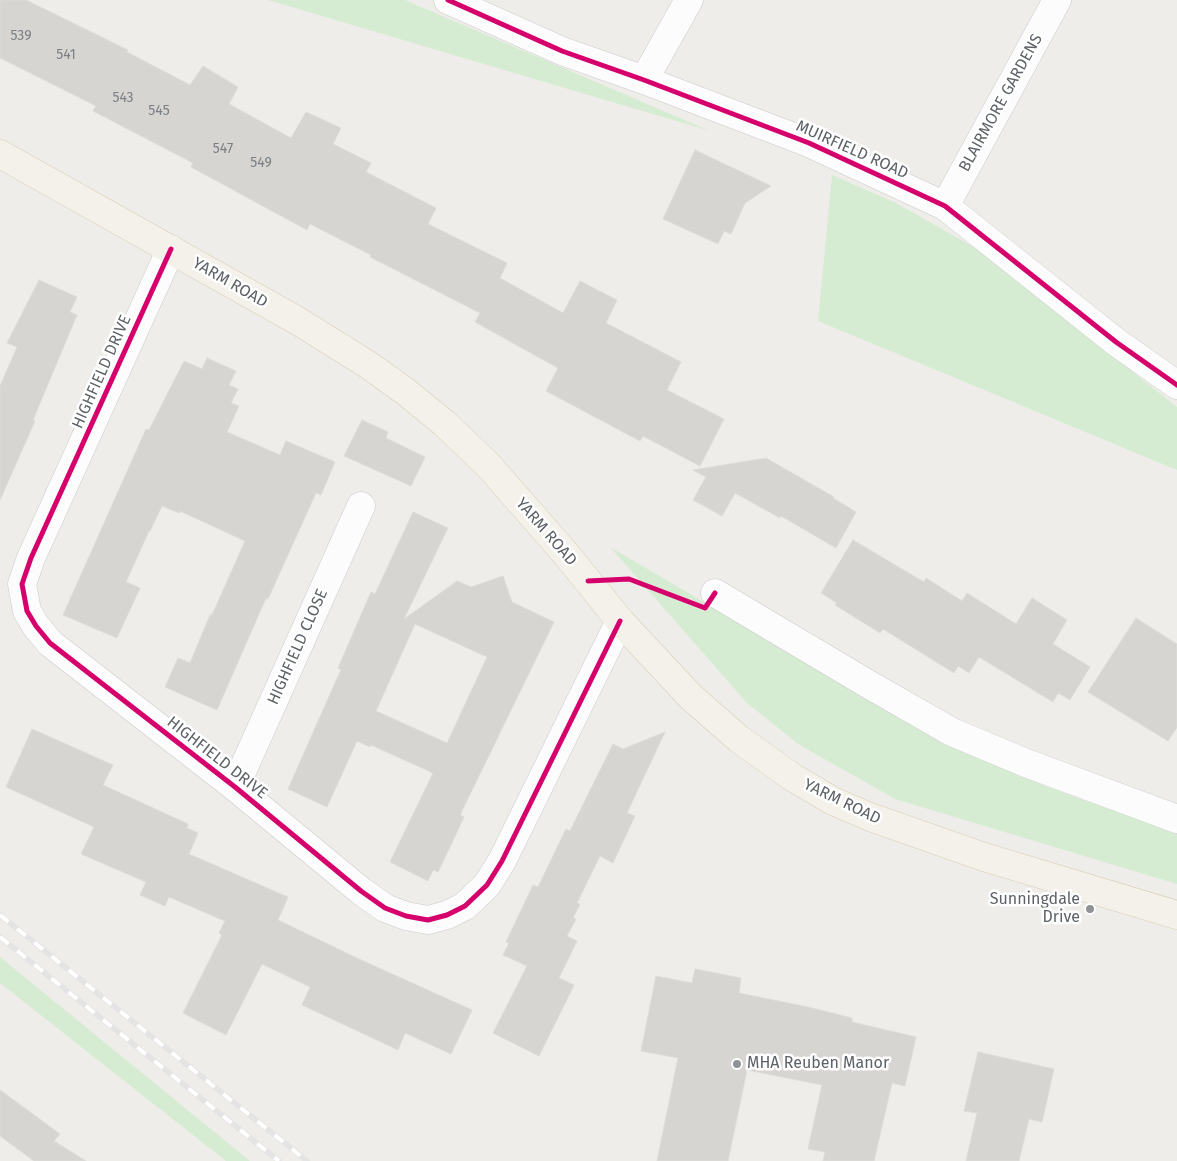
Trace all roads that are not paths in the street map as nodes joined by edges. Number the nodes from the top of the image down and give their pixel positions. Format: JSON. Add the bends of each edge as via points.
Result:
{"nodes":[{"id":1,"x":448,"y":0,"type":"edge"},
{"id":2,"x":689,"y":0,"type":"edge"},
{"id":3,"x":1058,"y":0,"type":"edge"},
{"id":4,"x":644,"y":80,"type":"junction"},
{"id":5,"x":0,"y":154,"type":"edge"},
{"id":6,"x":945,"y":206,"type":"junction"},
{"id":7,"x":171,"y":249,"type":"junction"},
{"id":8,"x":1177,"y":385,"type":"edge"},
{"id":9,"x":361,"y":506,"type":"dead end"},
{"id":10,"x":715,"y":592,"type":"dead end"},
{"id":11,"x":620,"y":621,"type":"junction"},
{"id":12,"x":235,"y":787,"type":"junction"},
{"id":13,"x":1177,"y":819,"type":"edge"},
{"id":14,"x":1177,"y":915,"type":"edge"}],
"edges":[{"from":1,"to":4,"type":"street","name":"MUIRFIELD ROAD","via":[[562,52]]},
{"from":2,"to":4,"type":"street"},
{"from":3,"to":6,"type":"street","name":"BLAIRMORE GARDENS"},
{"from":4,"to":6,"type":"street","name":"MUIRFIELD ROAD","via":[[809,142]]},
{"from":5,"to":7,"type":"main road","name":"YARM ROAD"},
{"from":6,"to":8,"type":"street","name":"MUIRFIELD ROAD","via":[[1116,342]]},
{"from":7,"to":11,"type":"main road","name":"YARM ROAD","via":[[370,366],[444,423],[507,486]]},
{"from":7,"to":12,"type":"street","name":"HIGHFIELD DRIVE","via":[[22,584],[27,611],[50,643]]},
{"from":9,"to":12,"type":"street","name":"HIGHFIELD CLOSE"},
{"from":10,"to":13,"type":"street","via":[[952,732]]},
{"from":11,"to":12,"type":"street","name":"HIGHFIELD DRIVE","via":[[502,861],[486,885],[457,910],[428,920],[385,908]]},
{"from":11,"to":14,"type":"main road","name":"YARM ROAD","via":[[713,717],[813,790],[870,817],[952,846]]}]}
